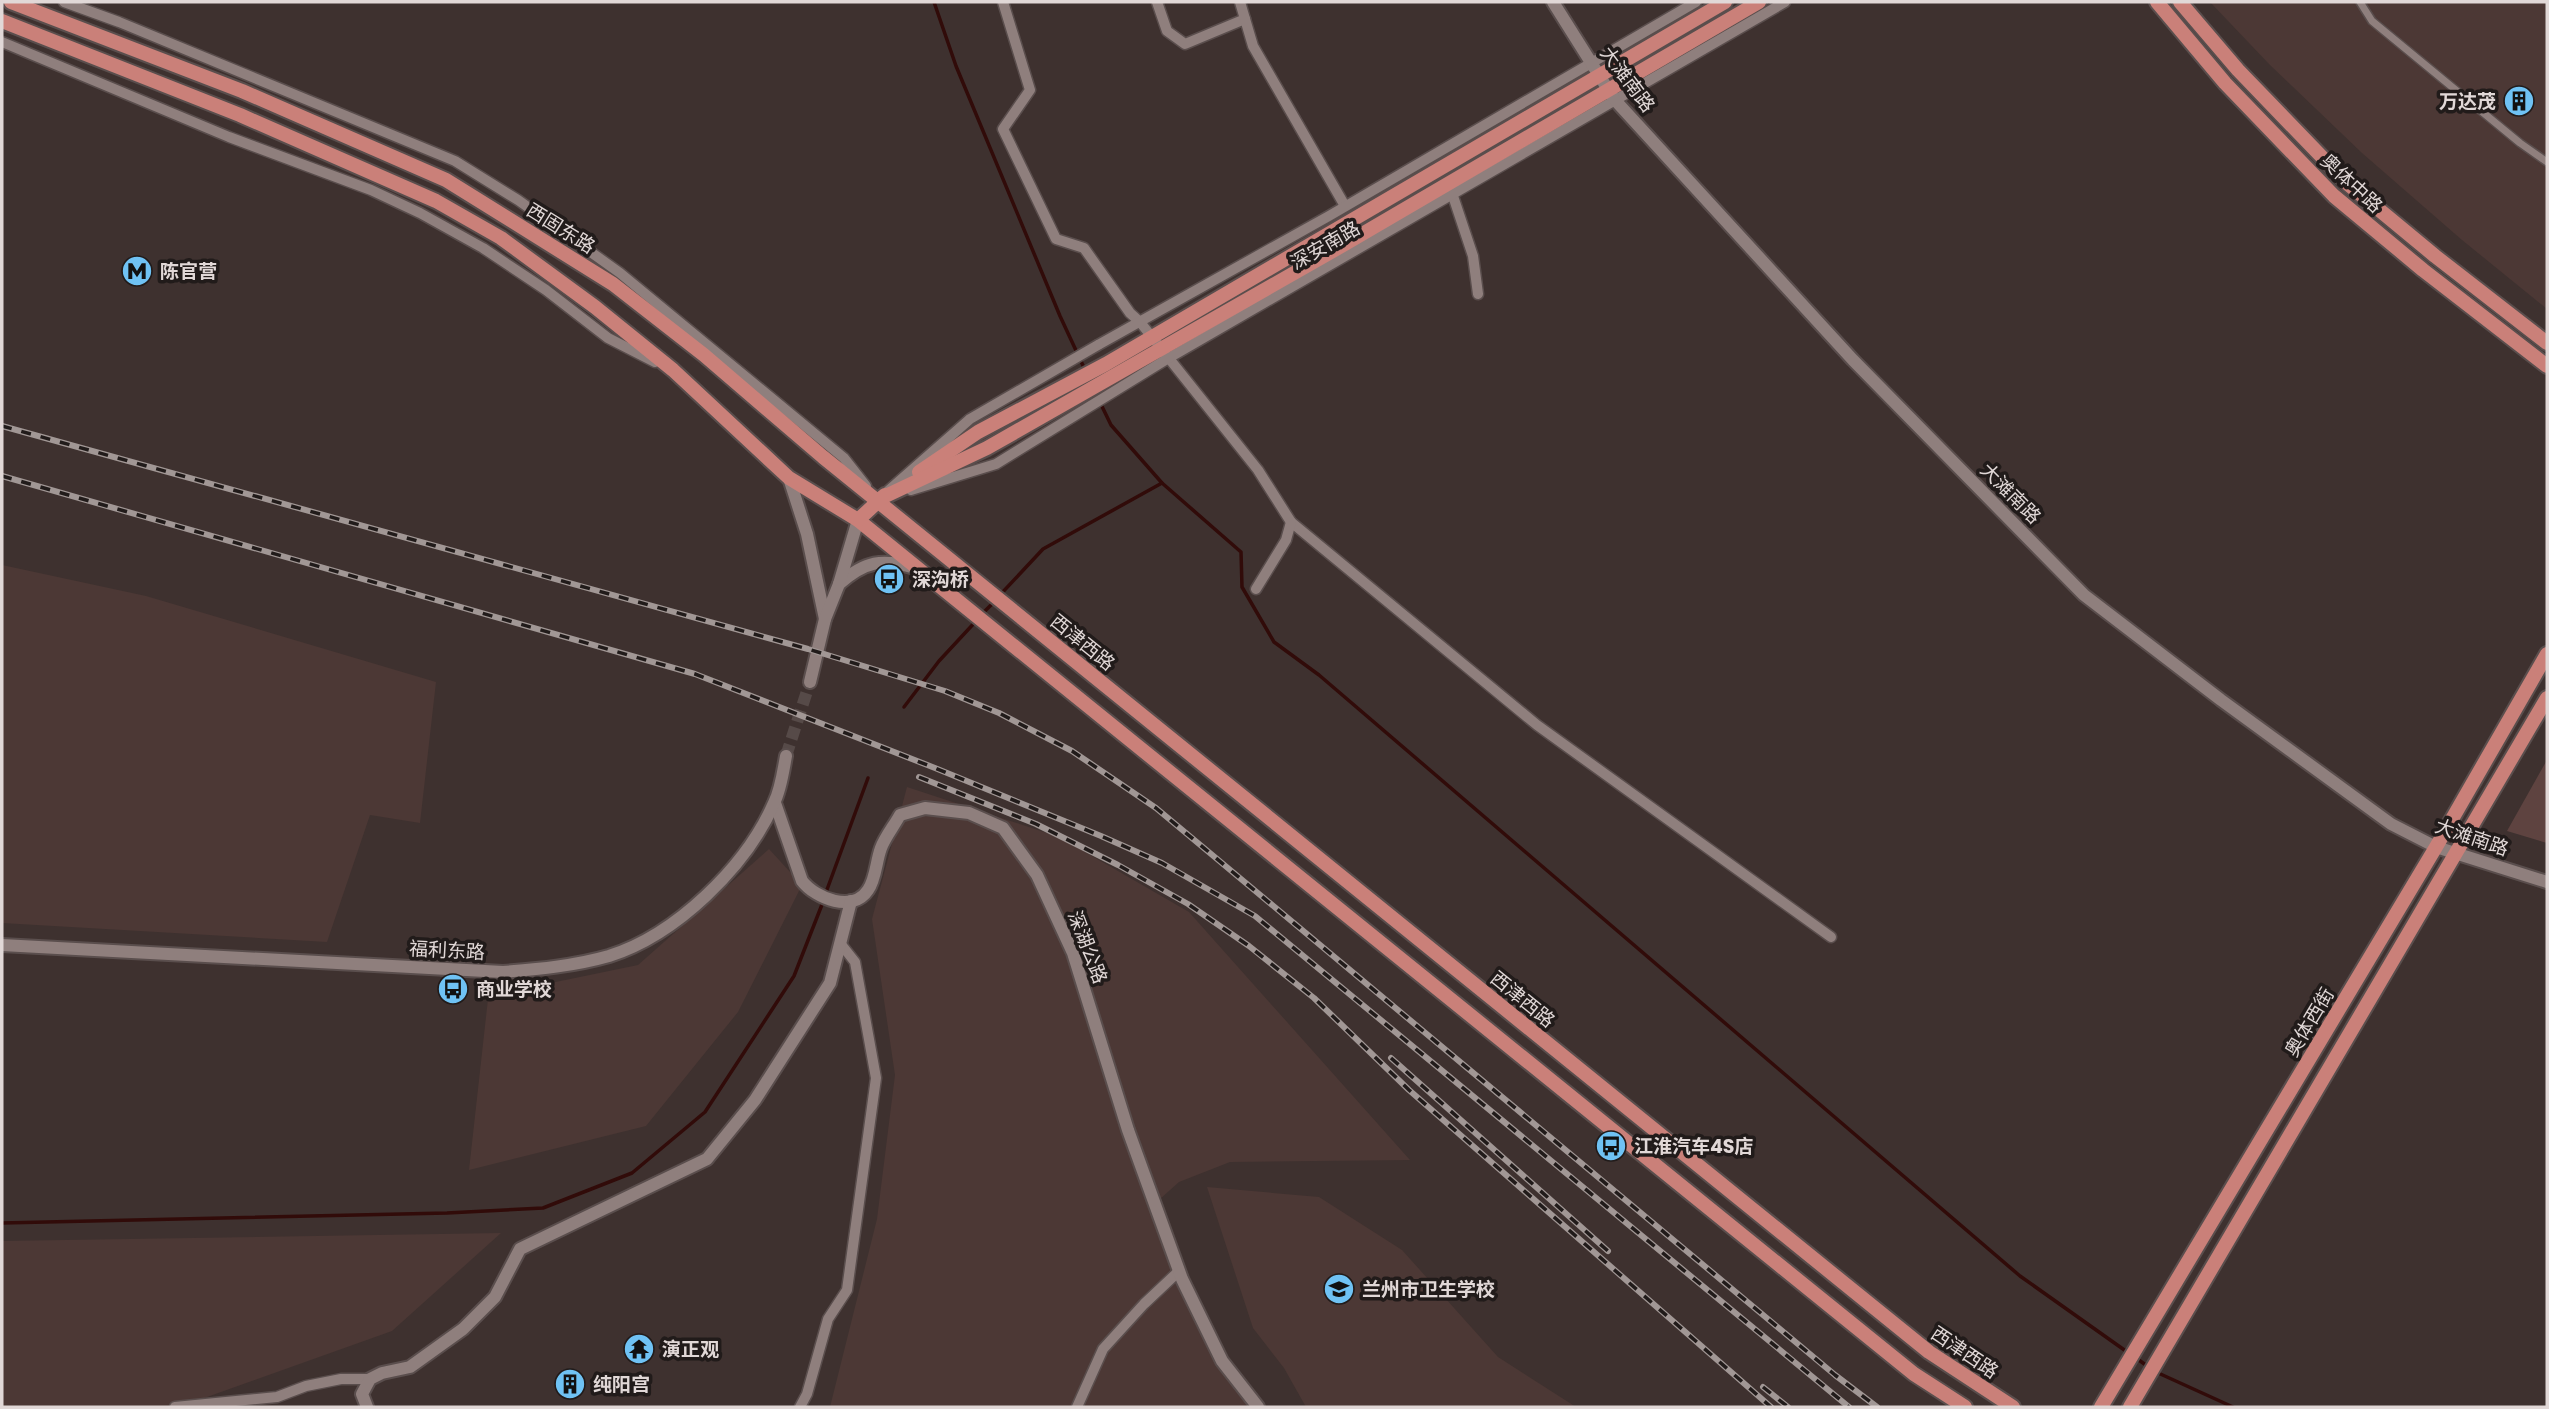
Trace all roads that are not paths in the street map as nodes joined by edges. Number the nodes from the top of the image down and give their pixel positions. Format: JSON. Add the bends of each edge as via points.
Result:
{"nodes":[{"id":1,"x":13,"y":2,"type":"edge"},
{"id":2,"x":64,"y":2,"type":"edge"},
{"id":3,"x":1003,"y":2,"type":"edge"},
{"id":4,"x":1157,"y":2,"type":"edge"},
{"id":5,"x":1240,"y":2,"type":"edge"},
{"id":6,"x":1553,"y":2,"type":"edge"},
{"id":7,"x":1696,"y":2,"type":"edge"},
{"id":8,"x":1725,"y":2,"type":"edge"},
{"id":9,"x":1759,"y":2,"type":"edge"},
{"id":10,"x":1785,"y":2,"type":"edge"},
{"id":11,"x":2157,"y":2,"type":"edge"},
{"id":12,"x":2180,"y":2,"type":"edge"},
{"id":13,"x":2360,"y":2,"type":"edge"},
{"id":14,"x":1245,"y":19,"type":"junction"},
{"id":15,"x":5,"y":22,"type":"edge"},
{"id":16,"x":2,"y":40,"type":"edge"},
{"id":17,"x":1595,"y":69,"type":"junction"},
{"id":18,"x":1611,"y":95,"type":"junction"},
{"id":19,"x":2547,"y":162,"type":"edge"},
{"id":20,"x":1450,"y":189,"type":"junction"},
{"id":21,"x":1345,"y":206,"type":"junction"},
{"id":22,"x":2377,"y":208,"type":"junction"},
{"id":23,"x":2368,"y":224,"type":"junction"},
{"id":24,"x":1478,"y":294,"type":"dead end"},
{"id":25,"x":1140,"y":322,"type":"junction"},
{"id":26,"x":2547,"y":343,"type":"edge"},
{"id":27,"x":1160,"y":348,"type":"junction"},
{"id":28,"x":2547,"y":366,"type":"edge"},
{"id":29,"x":673,"y":370,"type":"junction"},
{"id":30,"x":1113,"y":376,"type":"junction"},
{"id":31,"x":789,"y":478,"type":"junction"},
{"id":32,"x":877,"y":500,"type":"junction"},
{"id":33,"x":858,"y":520,"type":"junction"},
{"id":34,"x":1291,"y":522,"type":"junction"},
{"id":35,"x":915,"y":568,"type":"junction"},
{"id":36,"x":839,"y":584,"type":"junction"},
{"id":37,"x":1256,"y":589,"type":"dead end"},
{"id":38,"x":1015,"y":612,"type":"joint"},
{"id":39,"x":825,"y":619,"type":"junction"},
{"id":40,"x":2547,"y":654,"type":"edge"},
{"id":41,"x":810,"y":682,"type":"tunnel mouth"},
{"id":42,"x":2547,"y":698,"type":"edge"},
{"id":43,"x":786,"y":756,"type":"tunnel mouth"},
{"id":44,"x":775,"y":803,"type":"junction"},
{"id":45,"x":2436,"y":848,"type":"junction"},
{"id":46,"x":2457,"y":854,"type":"junction"},
{"id":47,"x":2547,"y":882,"type":"edge"},
{"id":48,"x":851,"y":901,"type":"junction"},
{"id":49,"x":1831,"y":937,"type":"dead end"},
{"id":50,"x":840,"y":943,"type":"junction"},
{"id":51,"x":2,"y":945,"type":"edge"},
{"id":52,"x":1180,"y":1271,"type":"junction"},
{"id":53,"x":370,"y":1379,"type":"junction"},
{"id":54,"x":2103,"y":1403,"type":"edge"},
{"id":55,"x":174,"y":1407,"type":"edge"},
{"id":56,"x":367,"y":1407,"type":"edge"},
{"id":57,"x":800,"y":1407,"type":"edge"},
{"id":58,"x":1077,"y":1407,"type":"edge"},
{"id":59,"x":1258,"y":1407,"type":"edge"},
{"id":60,"x":1965,"y":1407,"type":"edge"},
{"id":61,"x":2013,"y":1407,"type":"edge"},
{"id":62,"x":2130,"y":1407,"type":"edge"}],
"edges":[{"from":1,"to":15,"type":"main road"},
{"from":1,"to":32,"type":"main road","name":"西固东路","via":[[242,91],[446,180],[613,284]]},
{"from":2,"to":32,"type":"street","via":[[466,167],[620,273],[844,458]]},
{"from":3,"to":25,"type":"street","via":[[1030,90],[1003,129],[1056,239],[1084,248]]},
{"from":4,"to":14,"type":"street","via":[[1167,31],[1185,44]]},
{"from":5,"to":14,"type":"street"},
{"from":6,"to":17,"type":"main road","name":"大滩南路"},
{"from":7,"to":17,"type":"street","name":"深安南路"},
{"from":8,"to":17,"type":"main road","name":"深安南路"},
{"from":9,"to":18,"type":"main road","name":"深安南路"},
{"from":10,"to":18,"type":"street","name":"深安南路"},
{"from":11,"to":23,"type":"main road","name":"奥体中路","via":[[2225,83],[2334,196]]},
{"from":12,"to":22,"type":"main road","name":"奥体中路","via":[[2238,70]]},
{"from":13,"to":19,"type":"street","via":[[2372,21]]},
{"from":14,"to":21,"type":"street","via":[[1253,46]]},
{"from":15,"to":16,"type":"street"},
{"from":15,"to":29,"type":"main road","via":[[240,115],[436,201],[501,238]]},
{"from":16,"to":29,"type":"street","via":[[420,213],[483,248],[608,338]]},
{"from":17,"to":18,"type":"main road","name":"大滩南路"},
{"from":17,"to":21,"type":"street","name":"深安南路"},
{"from":17,"to":27,"type":"main road","name":"深安南路"},
{"from":18,"to":20,"type":"main road","name":"深安南路"},
{"from":18,"to":45,"type":"main road","name":"大滩南路","via":[[1853,360],[2084,595],[2391,824]]},
{"from":20,"to":24,"type":"street","via":[[1473,256]]},
{"from":20,"to":27,"type":"main road","name":"深安南路"},
{"from":21,"to":25,"type":"street","name":"深安南路"},
{"from":22,"to":23,"type":"main road"},
{"from":22,"to":26,"type":"main road","name":"奥体中路"},
{"from":23,"to":28,"type":"main road","name":"奥体中路"},
{"from":25,"to":27,"type":"street"},
{"from":25,"to":32,"type":"street","name":"深安南路","bridge":true,"via":[[971,419]]},
{"from":27,"to":30,"type":"main road","name":"深安南路"},
{"from":27,"to":34,"type":"street","via":[[1258,470]]},
{"from":29,"to":31,"type":"main road"},
{"from":30,"to":32,"type":"main road","name":"深安南路","via":[[987,448]]},
{"from":30,"to":32,"type":"main road","name":"深安南路","via":[[978,432]]},
{"from":30,"to":32,"type":"street","name":"深安南路","via":[[996,464]]},
{"from":31,"to":33,"type":"main road"},
{"from":31,"to":39,"type":"main road","via":[[807,534]]},
{"from":32,"to":33,"type":"main road"},
{"from":32,"to":38,"type":"main road","name":"西固东路"},
{"from":33,"to":35,"type":"main road"},
{"from":33,"to":36,"type":"main road"},
{"from":34,"to":37,"type":"street","via":[[1286,540]]},
{"from":34,"to":49,"type":"street","via":[[1537,725]]},
{"from":35,"to":36,"type":"main road","via":[[874,562]]},
{"from":35,"to":60,"type":"main road","via":[[1914,1374]]},
{"from":36,"to":39,"type":"main road"},
{"from":38,"to":61,"type":"main road","name":"西津西路","via":[[1929,1352]]},
{"from":39,"to":41,"type":"main road"},
{"from":40,"to":45,"type":"main road","name":"奥体西街"},
{"from":42,"to":46,"type":"main road"},
{"from":43,"to":44,"type":"main road","name":"福利东路"},
{"from":44,"to":48,"type":"main road","via":[[802,881],[833,901]]},
{"from":44,"to":51,"type":"main road","name":"福利东路","via":[[739,862],[700,903],[652,937],[611,955],[563,967],[503,972]]},
{"from":45,"to":46,"type":"main road","name":"大滩南路"},
{"from":45,"to":54,"type":"main road","name":"奥体西街"},
{"from":46,"to":47,"type":"main road","name":"大滩南路"},
{"from":46,"to":62,"type":"main road"},
{"from":48,"to":50,"type":"main road"},
{"from":48,"to":52,"type":"main road","name":"深湖公路","via":[[871,888],[881,848],[900,815],[925,808],[969,813],[1003,828],[1037,875],[1073,953],[1128,1130]]},
{"from":50,"to":53,"type":"main road","via":[[830,983],[754,1100],[707,1159],[520,1249],[495,1297],[463,1329],[410,1367]]},
{"from":50,"to":57,"type":"street","via":[[855,962],[876,1078],[847,1290],[828,1319]]},
{"from":52,"to":58,"type":"street","via":[[1103,1349]]},
{"from":52,"to":59,"type":"main road","name":"深湖公路","via":[[1222,1361]]},
{"from":53,"to":55,"type":"street","via":[[329,1381],[277,1398]]},
{"from":53,"to":56,"type":"main road","via":[[362,1394]]}]}
